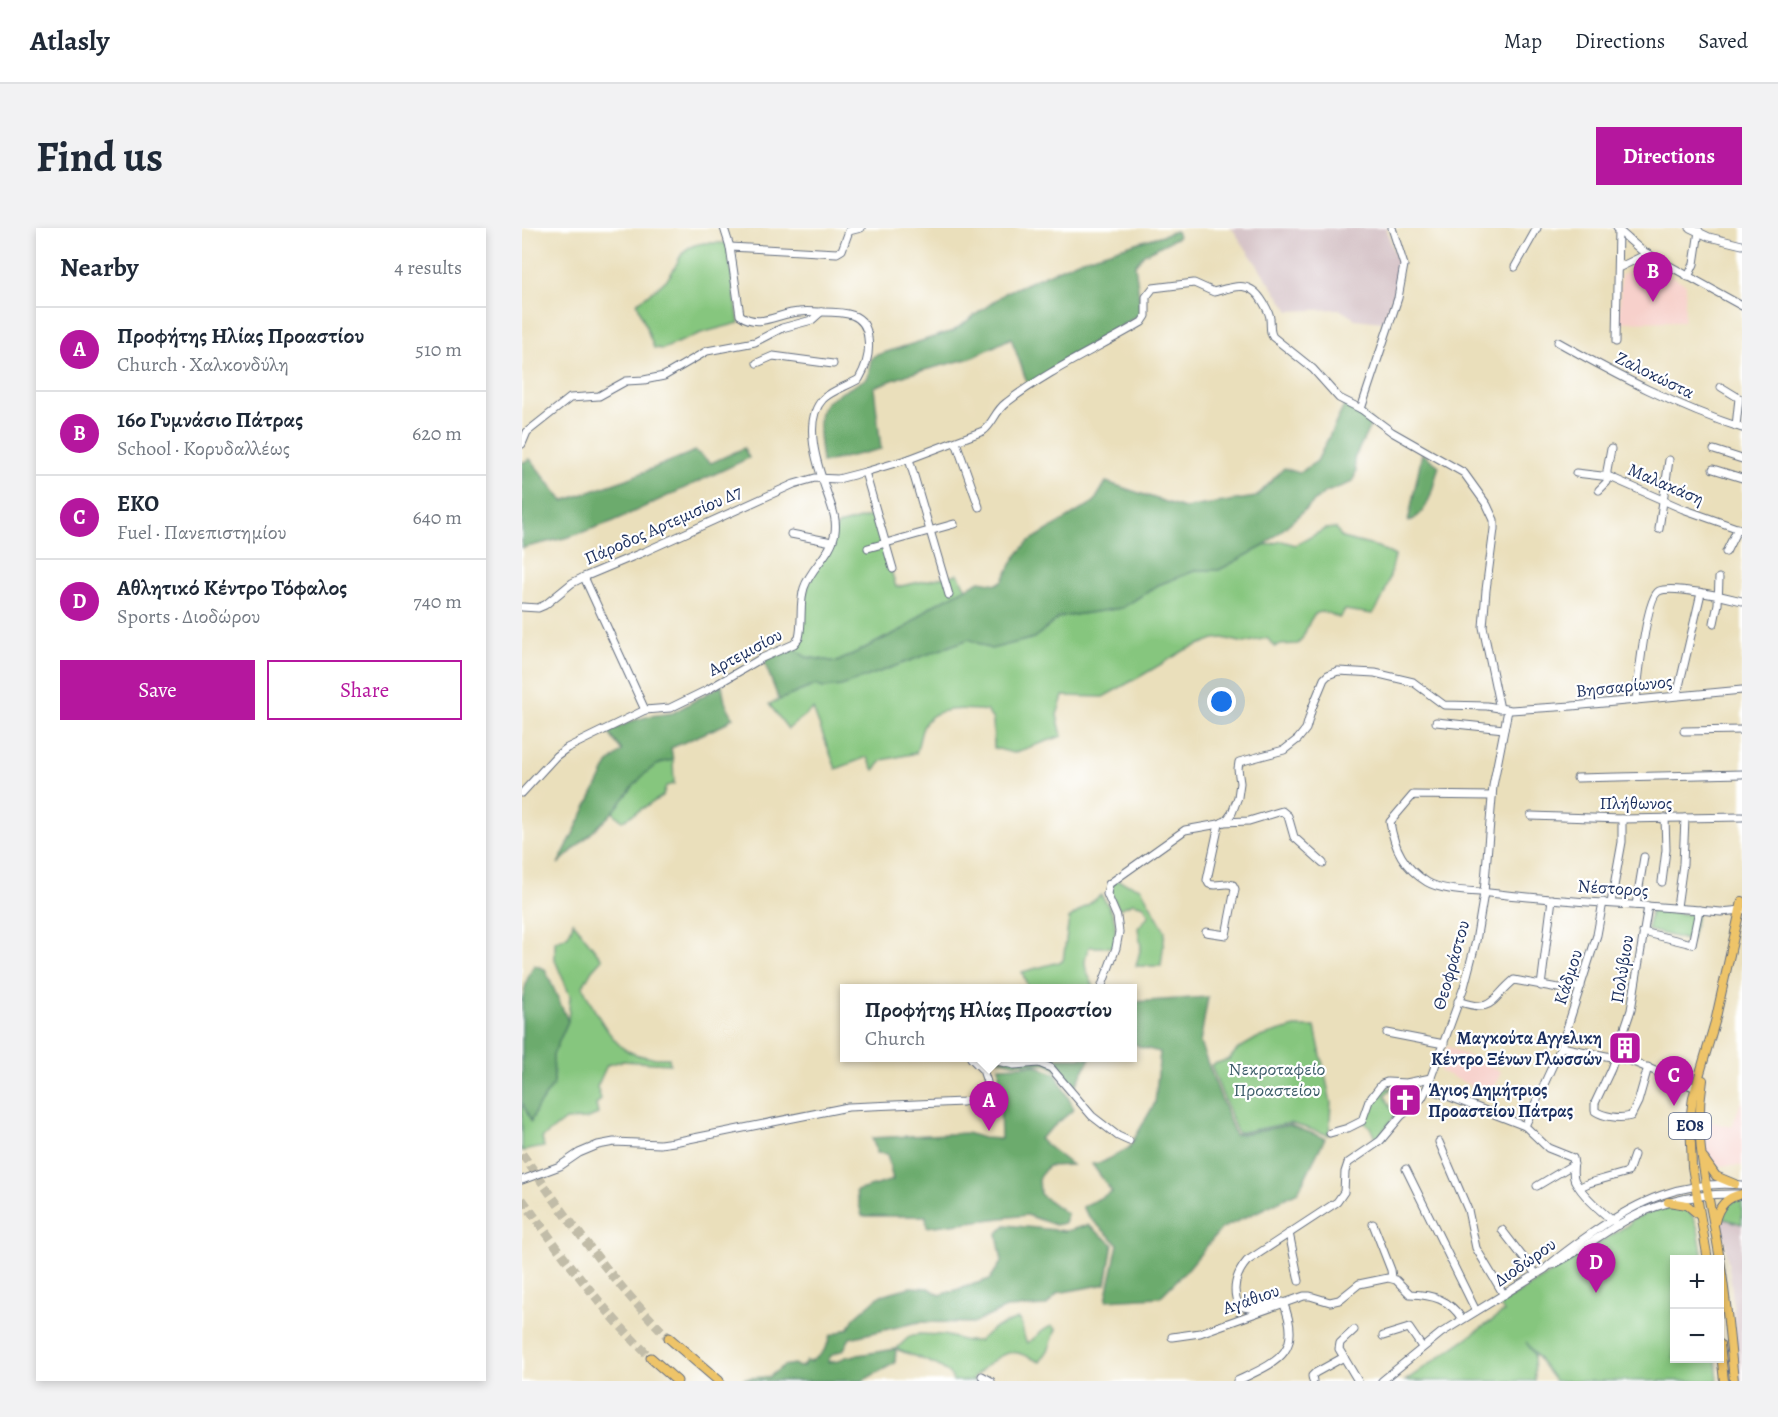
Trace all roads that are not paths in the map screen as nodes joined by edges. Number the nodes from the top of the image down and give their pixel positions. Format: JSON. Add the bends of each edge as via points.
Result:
{"nodes":[{"id":1,"x":724,"y":228,"type":"edge"},
{"id":2,"x":861,"y":228,"type":"edge"},
{"id":3,"x":1392,"y":228,"type":"edge"},
{"id":4,"x":1537,"y":228,"type":"edge"},
{"id":5,"x":1617,"y":228,"type":"edge"},
{"id":6,"x":1690,"y":228,"type":"edge"},
{"id":7,"x":1699,"y":230,"type":"edge"},
{"id":8,"x":1742,"y":245,"type":"edge"},
{"id":9,"x":730,"y":247,"type":"junction"},
{"id":10,"x":1647,"y":254,"type":"junction"},
{"id":11,"x":1515,"y":267,"type":"dead end"},
{"id":12,"x":1618,"y":268,"type":"junction"},
{"id":13,"x":1688,"y":277,"type":"junction"},
{"id":14,"x":1742,"y":306,"type":"edge"},
{"id":15,"x":821,"y":312,"type":"junction"},
{"id":16,"x":1558,"y":342,"type":"dead end"},
{"id":17,"x":1616,"y":342,"type":"dead end"},
{"id":18,"x":758,"y":363,"type":"dead end"},
{"id":19,"x":833,"y":364,"type":"dead end"},
{"id":20,"x":1721,"y":387,"type":"dead end"},
{"id":21,"x":1361,"y":409,"type":"junction"},
{"id":22,"x":1739,"y":427,"type":"edge"},
{"id":23,"x":956,"y":442,"type":"junction"},
{"id":24,"x":522,"y":444,"type":"edge"},
{"id":25,"x":1611,"y":449,"type":"dead end"},
{"id":26,"x":1714,"y":450,"type":"dead end"},
{"id":27,"x":909,"y":459,"type":"junction"},
{"id":28,"x":1742,"y":459,"type":"edge"},
{"id":29,"x":1669,"y":460,"type":"dead end"},
{"id":30,"x":1713,"y":469,"type":"dead end"},
{"id":31,"x":865,"y":472,"type":"junction"},
{"id":32,"x":1576,"y":473,"type":"dead end"},
{"id":33,"x":1607,"y":476,"type":"junction"},
{"id":34,"x":1742,"y":478,"type":"edge"},
{"id":35,"x":822,"y":479,"type":"junction"},
{"id":36,"x":1599,"y":490,"type":"dead end"},
{"id":37,"x":1664,"y":501,"type":"junction"},
{"id":38,"x":979,"y":507,"type":"dead end"},
{"id":39,"x":954,"y":524,"type":"dead end"},
{"id":40,"x":1659,"y":529,"type":"dead end"},
{"id":41,"x":1740,"y":529,"type":"edge"},
{"id":42,"x":929,"y":531,"type":"junction"},
{"id":43,"x":791,"y":534,"type":"dead end"},
{"id":44,"x":832,"y":542,"type":"junction"},
{"id":45,"x":886,"y":543,"type":"junction"},
{"id":46,"x":868,"y":548,"type":"dead end"},
{"id":47,"x":1726,"y":552,"type":"dead end"},
{"id":48,"x":893,"y":569,"type":"dead end"},
{"id":49,"x":584,"y":577,"type":"junction"},
{"id":50,"x":1719,"y":578,"type":"dead end"},
{"id":51,"x":1701,"y":593,"type":"junction"},
{"id":52,"x":949,"y":595,"type":"dead end"},
{"id":53,"x":1718,"y":596,"type":"junction"},
{"id":54,"x":1742,"y":601,"type":"edge"},
{"id":55,"x":522,"y":607,"type":"edge"},
{"id":56,"x":1714,"y":623,"type":"dead end"},
{"id":57,"x":1742,"y":690,"type":"edge"},
{"id":58,"x":1677,"y":695,"type":"junction"},
{"id":59,"x":1636,"y":700,"type":"junction"},
{"id":60,"x":1504,"y":709,"type":"junction"},
{"id":61,"x":645,"y":710,"type":"junction"},
{"id":62,"x":1436,"y":722,"type":"dead end"},
{"id":63,"x":1504,"y":729,"type":"junction"},
{"id":64,"x":1742,"y":730,"type":"edge"},
{"id":65,"x":1684,"y":731,"type":"dead end"},
{"id":66,"x":1742,"y":774,"type":"edge"},
{"id":67,"x":1577,"y":778,"type":"dead end"},
{"id":68,"x":522,"y":793,"type":"edge"},
{"id":69,"x":1492,"y":796,"type":"junction"},
{"id":70,"x":1531,"y":816,"type":"dead end"},
{"id":71,"x":1665,"y":818,"type":"junction"},
{"id":72,"x":1685,"y":818,"type":"junction"},
{"id":73,"x":1742,"y":818,"type":"edge"},
{"id":74,"x":1622,"y":819,"type":"junction"},
{"id":75,"x":1221,"y":823,"type":"junction"},
{"id":76,"x":1644,"y":857,"type":"dead end"},
{"id":77,"x":1323,"y":863,"type":"dead end"},
{"id":78,"x":1662,"y":882,"type":"dead end"},
{"id":79,"x":1484,"y":893,"type":"junction"},
{"id":80,"x":1552,"y":898,"type":"junction"},
{"id":81,"x":1607,"y":902,"type":"junction"},
{"id":82,"x":1636,"y":905,"type":"junction"},
{"id":83,"x":1648,"y":906,"type":"junction"},
{"id":84,"x":1741,"y":907,"type":"edge"},
{"id":85,"x":1677,"y":908,"type":"junction"},
{"id":86,"x":1700,"y":910,"type":"junction"},
{"id":87,"x":1206,"y":932,"type":"dead end"},
{"id":88,"x":1643,"y":932,"type":"junction"},
{"id":89,"x":1102,"y":984,"type":"edge"},
{"id":90,"x":1541,"y":986,"type":"junction"},
{"id":91,"x":1581,"y":986,"type":"junction"},
{"id":92,"x":1458,"y":1001,"type":"junction"},
{"id":93,"x":1387,"y":1033,"type":"dead end"},
{"id":94,"x":1444,"y":1044,"type":"junction"},
{"id":95,"x":1561,"y":1047,"type":"junction"},
{"id":96,"x":1614,"y":1058,"type":"junction"},
{"id":97,"x":975,"y":1062,"type":"edge"},
{"id":98,"x":1002,"y":1062,"type":"edge"},
{"id":99,"x":1648,"y":1067,"type":"junction"},
{"id":100,"x":1703,"y":1068,"type":"junction"},
{"id":101,"x":1431,"y":1078,"type":"junction"},
{"id":102,"x":1427,"y":1088,"type":"junction"},
{"id":103,"x":1696,"y":1088,"type":"junction"},
{"id":104,"x":1525,"y":1126,"type":"junction"},
{"id":105,"x":1330,"y":1133,"type":"dead end"},
{"id":106,"x":1129,"y":1141,"type":"dead end"},
{"id":107,"x":1439,"y":1142,"type":"dead end"},
{"id":108,"x":1700,"y":1151,"type":"junction"},
{"id":109,"x":1634,"y":1155,"type":"dead end"},
{"id":110,"x":1574,"y":1164,"type":"junction"},
{"id":111,"x":1406,"y":1169,"type":"dead end"},
{"id":112,"x":522,"y":1180,"type":"edge"},
{"id":113,"x":1738,"y":1184,"type":"edge"},
{"id":114,"x":1695,"y":1185,"type":"junction"},
{"id":115,"x":1538,"y":1186,"type":"dead end"},
{"id":116,"x":1580,"y":1187,"type":"junction"},
{"id":117,"x":1707,"y":1189,"type":"junction"},
{"id":118,"x":1742,"y":1194,"type":"edge"},
{"id":119,"x":1697,"y":1195,"type":"junction"},
{"id":120,"x":1668,"y":1202,"type":"junction"},
{"id":121,"x":1701,"y":1218,"type":"junction"},
{"id":122,"x":1611,"y":1220,"type":"junction"},
{"id":123,"x":1373,"y":1224,"type":"dead end"},
{"id":124,"x":1618,"y":1225,"type":"junction"},
{"id":125,"x":1714,"y":1226,"type":"junction"},
{"id":126,"x":1502,"y":1230,"type":"dead end"},
{"id":127,"x":1289,"y":1233,"type":"junction"},
{"id":128,"x":1707,"y":1255,"type":"edge"},
{"id":129,"x":1545,"y":1269,"type":"junction"},
{"id":130,"x":1536,"y":1274,"type":"junction"},
{"id":131,"x":1392,"y":1278,"type":"junction"},
{"id":132,"x":1299,"y":1281,"type":"dead end"},
{"id":133,"x":1504,"y":1295,"type":"junction"},
{"id":134,"x":1283,"y":1302,"type":"junction"},
{"id":135,"x":1476,"y":1311,"type":"junction"},
{"id":136,"x":1462,"y":1319,"type":"junction"},
{"id":137,"x":1354,"y":1330,"type":"dead end"},
{"id":138,"x":1383,"y":1336,"type":"dead end"},
{"id":139,"x":1172,"y":1337,"type":"dead end"},
{"id":140,"x":669,"y":1338,"type":"tunnel mouth"},
{"id":141,"x":1422,"y":1347,"type":"junction"},
{"id":142,"x":1344,"y":1357,"type":"junction"},
{"id":143,"x":651,"y":1358,"type":"tunnel mouth"},
{"id":144,"x":1722,"y":1363,"type":"edge"},
{"id":145,"x":982,"y":1376,"type":"dead end"},
{"id":146,"x":676,"y":1381,"type":"edge"},
{"id":147,"x":719,"y":1381,"type":"edge"},
{"id":148,"x":991,"y":1381,"type":"edge"},
{"id":149,"x":1237,"y":1381,"type":"edge"},
{"id":150,"x":1313,"y":1381,"type":"edge"},
{"id":151,"x":1358,"y":1381,"type":"edge"},
{"id":152,"x":1382,"y":1381,"type":"edge"},
{"id":153,"x":1724,"y":1381,"type":"edge"},
{"id":154,"x":1734,"y":1381,"type":"edge"}],
"edges":[{"from":1,"to":9,"type":"street"},
{"from":2,"to":9,"type":"street","via":[[849,231],[837,253]]},
{"from":3,"to":21,"type":"street","via":[[1404,266],[1398,298]]},
{"from":4,"to":11,"type":"street"},
{"from":5,"to":10,"type":"street"},
{"from":5,"to":12,"type":"street"},
{"from":6,"to":7,"type":"street"},
{"from":7,"to":8,"type":"street","via":[[1709,237]]},
{"from":7,"to":13,"type":"street"},
{"from":9,"to":15,"type":"street","via":[[740,315],[759,321],[798,312]]},
{"from":10,"to":12,"type":"street"},
{"from":10,"to":13,"type":"street"},
{"from":12,"to":17,"type":"street"},
{"from":13,"to":14,"type":"street"},
{"from":15,"to":24,"type":"street","via":[[812,320],[782,328],[755,342],[707,351],[664,376],[626,381],[599,396],[570,398],[527,432]]},
{"from":15,"to":35,"type":"street","via":[[855,314],[865,326],[869,345],[859,379],[825,397],[814,411],[813,433]]},
{"from":16,"to":22,"type":"street","name":"Ζαλοκώστα","via":[[1661,396],[1708,418]]},
{"from":18,"to":19,"type":"street","via":[[773,356]]},
{"from":20,"to":22,"type":"street","via":[[1739,398]]},
{"from":21,"to":23,"type":"street","name":"Πάροδος Αρτεμισίου Δ7","via":[[1336,396],[1312,369],[1273,337],[1268,311],[1253,289],[1230,287],[1214,292],[1191,283],[1154,288],[1146,297],[1146,318],[1142,322],[1032,385],[1001,407],[986,430]]},
{"from":21,"to":60,"type":"street","via":[[1392,432],[1464,473],[1491,513],[1494,529],[1483,627]]},
{"from":23,"to":27,"type":"street","name":"Πάροδος Αρτεμισίου Δ7"},
{"from":23,"to":38,"type":"street"},
{"from":25,"to":33,"type":"street"},
{"from":26,"to":28,"type":"street"},
{"from":27,"to":31,"type":"street","name":"Πάροδος Αρτεμισίου Δ7"},
{"from":27,"to":42,"type":"street"},
{"from":29,"to":37,"type":"street"},
{"from":30,"to":34,"type":"street"},
{"from":31,"to":35,"type":"street","name":"Πάροδος Αρτεμισίου Δ7"},
{"from":31,"to":45,"type":"street"},
{"from":32,"to":33,"type":"street","name":"Μαλακάση"},
{"from":33,"to":36,"type":"street","via":[[1608,483]]},
{"from":33,"to":37,"type":"street","name":"Μαλακάση"},
{"from":35,"to":44,"type":"street","via":[[835,519]]},
{"from":35,"to":49,"type":"street","name":"Πάροδος Αρτεμισίου Δ7","via":[[776,491]]},
{"from":37,"to":40,"type":"street"},
{"from":37,"to":41,"type":"street","name":"Μαλακάση"},
{"from":39,"to":42,"type":"street"},
{"from":41,"to":47,"type":"street"},
{"from":42,"to":45,"type":"street"},
{"from":42,"to":52,"type":"street"},
{"from":43,"to":44,"type":"street"},
{"from":44,"to":61,"type":"street","name":"Αρτεμισίου","via":[[803,590],[796,643],[670,708]]},
{"from":45,"to":46,"type":"street"},
{"from":45,"to":48,"type":"street"},
{"from":49,"to":55,"type":"street","name":"Πάροδος Αρτεμισίου Δ7","via":[[545,605]]},
{"from":49,"to":61,"type":"street"},
{"from":50,"to":53,"type":"street"},
{"from":51,"to":53,"type":"street"},
{"from":51,"to":58,"type":"street"},
{"from":51,"to":59,"type":"street","via":[[1657,592],[1647,622]]},
{"from":53,"to":54,"type":"street"},
{"from":53,"to":56,"type":"street"},
{"from":57,"to":58,"type":"street","name":"Βησσαρίωνος"},
{"from":58,"to":59,"type":"street","name":"Βησσαρίωνος"},
{"from":59,"to":60,"type":"street","name":"Βησσαρίωνος"},
{"from":60,"to":63,"type":"street","name":"Θεοφράστου"},
{"from":60,"to":75,"type":"street","name":"Βησσαρίωνος","via":[[1443,705],[1415,682],[1380,674],[1348,670],[1331,673],[1322,683],[1306,729],[1298,739],[1284,750],[1239,762],[1238,797],[1232,813]]},
{"from":61,"to":68,"type":"street","name":"Αρτεμισίου","via":[[567,747]]},
{"from":62,"to":63,"type":"street"},
{"from":63,"to":69,"type":"street","name":"Θεοφράστου"},
{"from":64,"to":65,"type":"street"},
{"from":66,"to":67,"type":"street"},
{"from":69,"to":79,"type":"street","name":"Θεοφράστου"},
{"from":69,"to":79,"type":"street","name":"Νέστορος","via":[[1415,793],[1390,822],[1393,842],[1405,865],[1428,883]]},
{"from":70,"to":74,"type":"street","name":"Πλήθωνος"},
{"from":71,"to":72,"type":"street","name":"Πλήθωνος"},
{"from":71,"to":74,"type":"street","name":"Πλήθωνος"},
{"from":71,"to":78,"type":"street"},
{"from":72,"to":73,"type":"street","name":"Πλήθωνος"},
{"from":72,"to":85,"type":"street"},
{"from":74,"to":81,"type":"street","name":"Κάδμου","via":[[1622,842]]},
{"from":75,"to":77,"type":"street","via":[[1250,821],[1282,811],[1288,816],[1294,837]]},
{"from":75,"to":87,"type":"street","via":[[1207,880],[1212,886],[1230,884],[1235,889],[1226,935]]},
{"from":75,"to":89,"type":"street","via":[[1185,830],[1109,884],[1107,894],[1119,932]]},
{"from":76,"to":82,"type":"street"},
{"from":79,"to":80,"type":"street","name":"Νέστορος"},
{"from":79,"to":92,"type":"street","name":"Θεοφράστου","via":[[1474,949]]},
{"from":80,"to":81,"type":"street","name":"Νέστορος"},
{"from":80,"to":90,"type":"street"},
{"from":81,"to":82,"type":"street","name":"Νέστορος"},
{"from":81,"to":91,"type":"street","name":"Κάδμου"},
{"from":82,"to":83,"type":"street","name":"Νέστορος"},
{"from":83,"to":85,"type":"street","name":"Νέστορος"},
{"from":83,"to":88,"type":"street","name":"Πολύβιου"},
{"from":84,"to":86,"type":"street","name":"Νέστορος","via":[[1721,912]]},
{"from":84,"to":100,"type":"main road","number":"ΕΟ8"},
{"from":85,"to":86,"type":"street","name":"Νέστορος"},
{"from":86,"to":88,"type":"street","via":[[1692,944]]},
{"from":88,"to":96,"type":"street","name":"Πολύβιου","via":[[1631,1010]]},
{"from":90,"to":91,"type":"street"},
{"from":90,"to":92,"type":"street","via":[[1513,980],[1499,997],[1482,1007]]},
{"from":91,"to":95,"type":"street","name":"Κάδμου"},
{"from":92,"to":94,"type":"street","name":"Θεοφράστου"},
{"from":93,"to":94,"type":"street"},
{"from":94,"to":101,"type":"street","name":"Θεοφράστου"},
{"from":95,"to":96,"type":"street"},
{"from":95,"to":104,"type":"street","name":"Κάδμου"},
{"from":96,"to":99,"type":"street"},
{"from":96,"to":99,"type":"street","name":"Πολύβιου","via":[[1593,1108],[1600,1114],[1631,1116]]},
{"from":97,"to":112,"type":"street","via":[[987,1082],[976,1097],[963,1102],[848,1107],[674,1142],[607,1143]]},
{"from":98,"to":106,"type":"street","via":[[1039,1063],[1051,1068],[1092,1116]]},
{"from":99,"to":103,"type":"street"},
{"from":100,"to":103,"type":"main road","number":"ΕΟ8"},
{"from":100,"to":108,"type":"main road","number":"ΕΟ8"},
{"from":101,"to":102,"type":"street","name":"Θεοφράστου"},
{"from":101,"to":105,"type":"street","via":[[1382,1084],[1369,1101],[1362,1121]]},
{"from":102,"to":104,"type":"street"},
{"from":102,"to":127,"type":"street","name":"Θεοφράστου","via":[[1378,1143],[1348,1163],[1340,1199]]},
{"from":103,"to":114,"type":"main road","number":"ΕΟ8","via":[[1690,1129]]},
{"from":104,"to":110,"type":"street","via":[[1545,1147],[1571,1157]]},
{"from":107,"to":133,"type":"street","via":[[1465,1203],[1476,1248]]},
{"from":108,"to":113,"type":"main road","via":[[1713,1173]]},
{"from":108,"to":117,"type":"main road","number":"ΕΟ8"},
{"from":109,"to":116,"type":"street","via":[[1628,1172]]},
{"from":110,"to":115,"type":"street"},
{"from":110,"to":116,"type":"street","via":[[1573,1177]]},
{"from":111,"to":135,"type":"street"},
{"from":113,"to":117,"type":"street"},
{"from":114,"to":117,"type":"street","name":"Διοδώρου"},
{"from":114,"to":119,"type":"main road","number":"ΕΟ8"},
{"from":114,"to":122,"type":"street","name":"Διοδώρου","via":[[1642,1202]]},
{"from":116,"to":122,"type":"street"},
{"from":117,"to":118,"type":"street"},
{"from":117,"to":119,"type":"street"},
{"from":117,"to":125,"type":"main road","number":"ΕΟ8"},
{"from":118,"to":125,"type":"main road","via":[[1722,1205]]},
{"from":119,"to":120,"type":"street"},
{"from":119,"to":121,"type":"main road","number":"ΕΟ8"},
{"from":120,"to":121,"type":"main road","via":[[1690,1207]]},
{"from":120,"to":124,"type":"street"},
{"from":121,"to":128,"type":"main road","number":"ΕΟ8"},
{"from":122,"to":124,"type":"street"},
{"from":122,"to":129,"type":"street","name":"Διοδώρου"},
{"from":123,"to":131,"type":"street"},
{"from":124,"to":129,"type":"street"},
{"from":125,"to":154,"type":"main road","number":"ΕΟ8"},
{"from":126,"to":130,"type":"street"},
{"from":127,"to":132,"type":"street"},
{"from":127,"to":134,"type":"street","name":"Θεοφράστου","via":[[1247,1261],[1235,1286],[1239,1306]]},
{"from":129,"to":130,"type":"street","name":"Διοδώρου"},
{"from":130,"to":133,"type":"street","name":"Διοδώρου"},
{"from":131,"to":134,"type":"street","name":"Αγάθιου","via":[[1361,1283],[1330,1302],[1310,1296]]},
{"from":131,"to":136,"type":"street","via":[[1410,1294],[1443,1300]]},
{"from":133,"to":135,"type":"street","name":"Διοδώρου"},
{"from":134,"to":139,"type":"street","name":"Αγάθιου","via":[[1200,1333]]},
{"from":134,"to":149,"type":"street","via":[[1290,1327],[1285,1352],[1276,1362]]},
{"from":135,"to":136,"type":"street","name":"Διοδώρου"},
{"from":136,"to":141,"type":"street","name":"Διοδώρου"},
{"from":137,"to":142,"type":"street","via":[[1339,1346]]},
{"from":138,"to":141,"type":"street","via":[[1409,1328]]},
{"from":140,"to":147,"type":"highway"},
{"from":141,"to":152,"type":"street","name":"Διοδώρου"},
{"from":142,"to":150,"type":"street","via":[[1315,1373]]},
{"from":142,"to":151,"type":"street"},
{"from":143,"to":146,"type":"highway"},
{"from":144,"to":153,"type":"main road"},
{"from":145,"to":148,"type":"street"}]}
